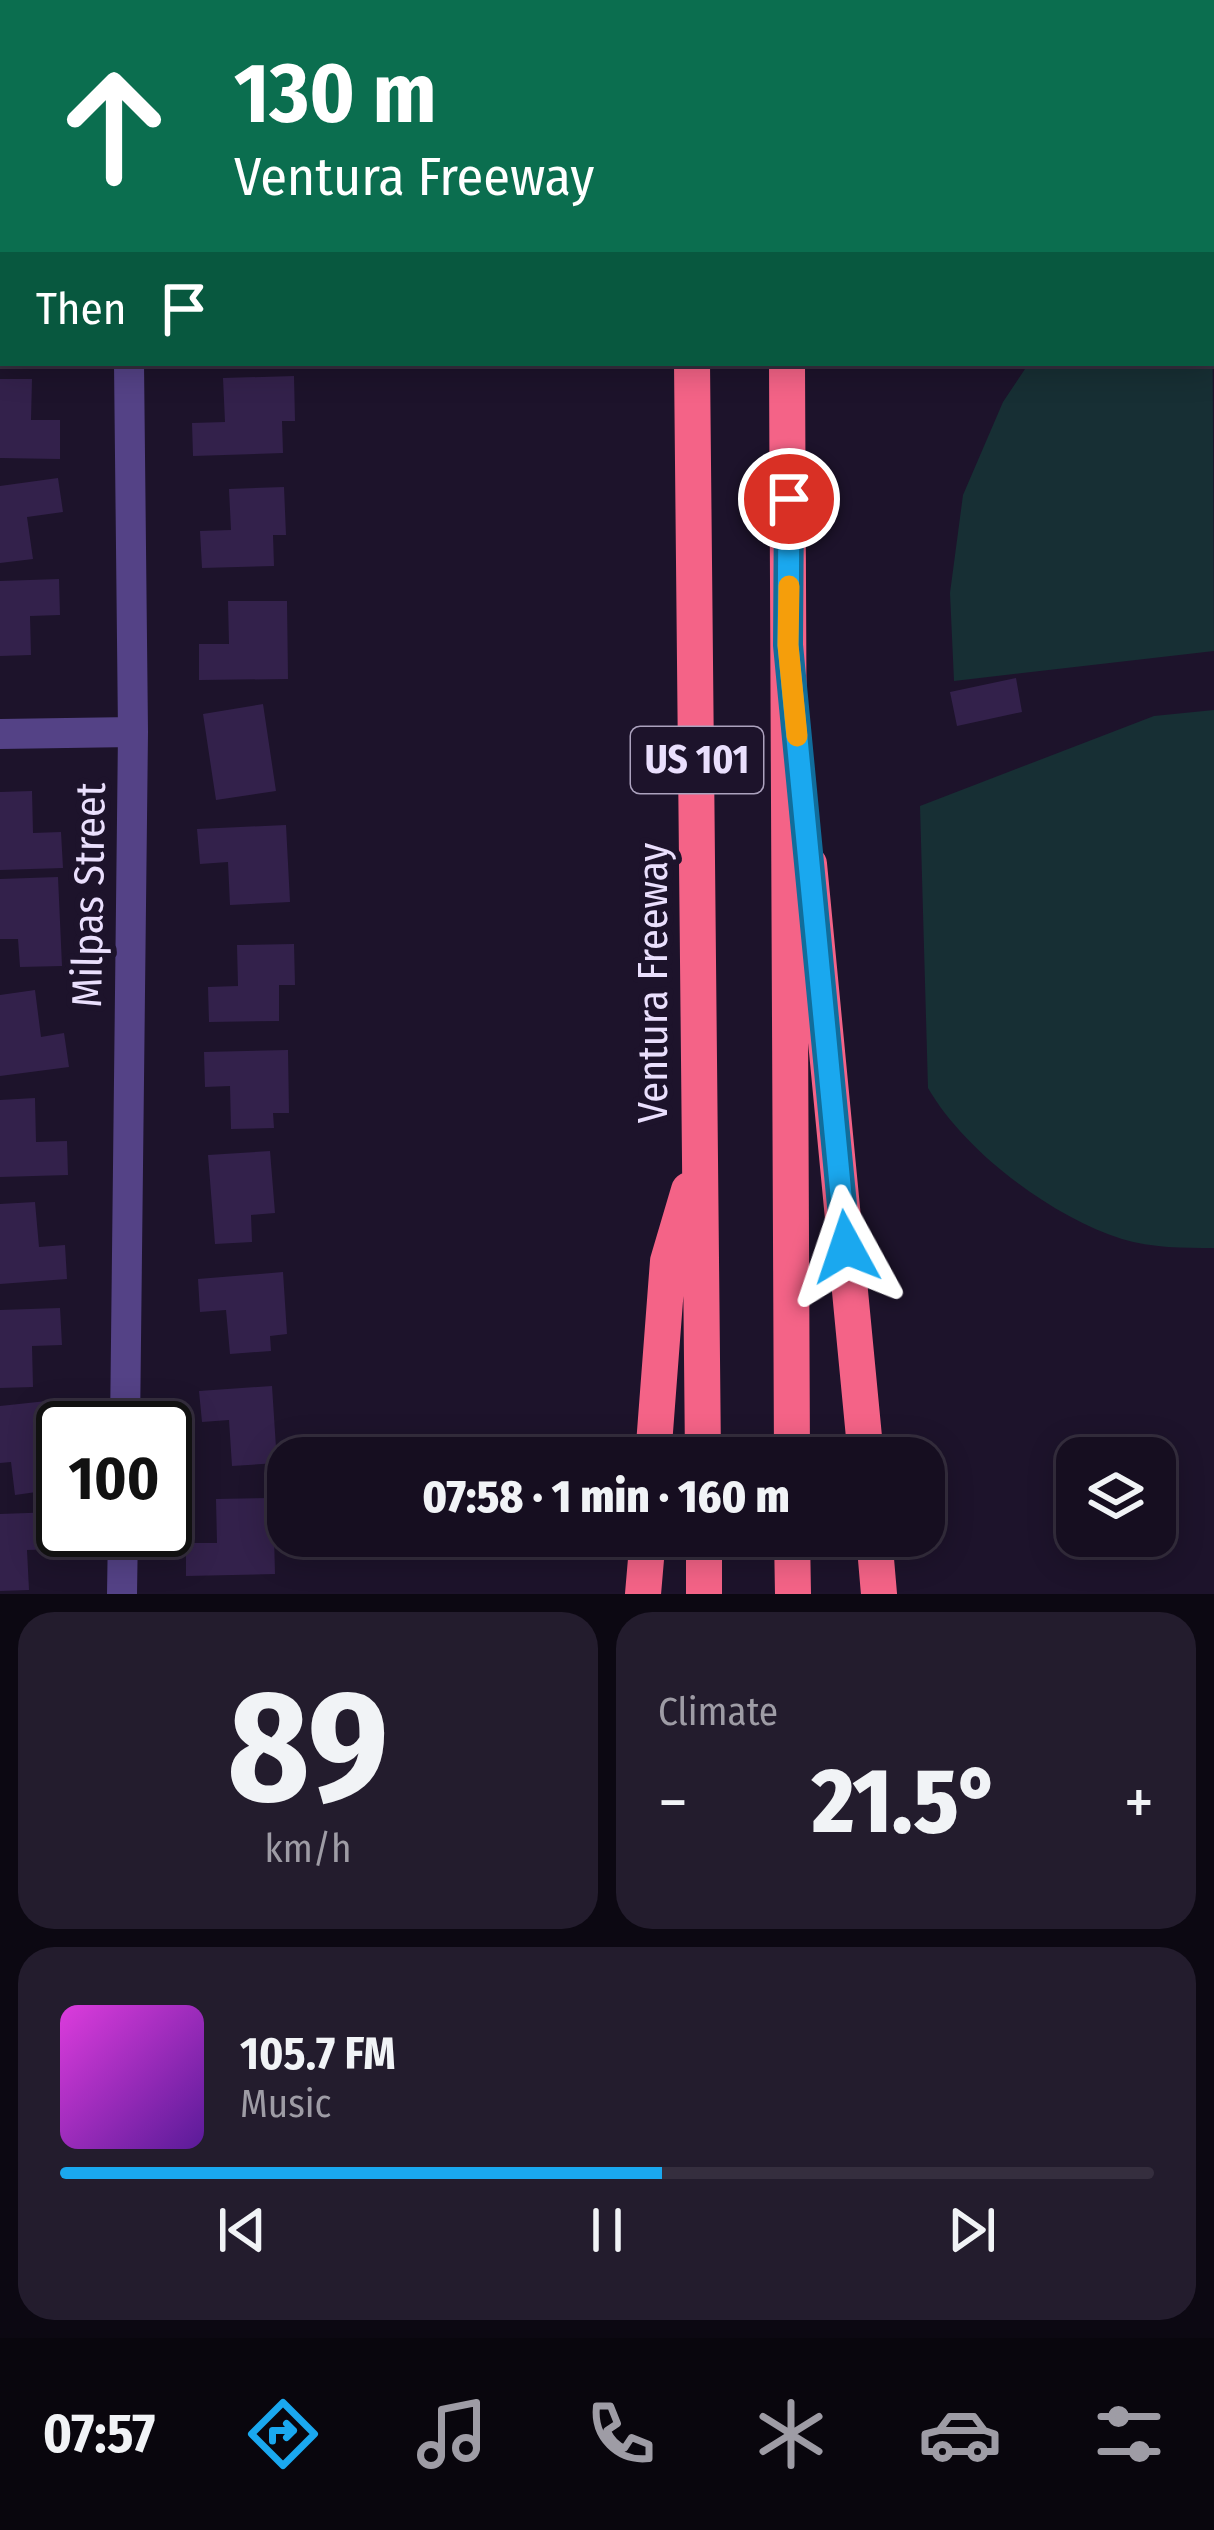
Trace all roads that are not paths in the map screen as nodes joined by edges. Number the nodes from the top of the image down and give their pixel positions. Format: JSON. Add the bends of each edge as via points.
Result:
{"nodes":[{"id":1,"x":128,"y":366,"type":"edge"},
{"id":2,"x":692,"y":366,"type":"edge"},
{"id":3,"x":787,"y":366,"type":"edge"},
{"id":4,"x":788,"y":645,"type":"junction"},
{"id":5,"x":133,"y":732,"type":"junction"},
{"id":6,"x":0,"y":734,"type":"edge"},
{"id":7,"x":699,"y":1158,"type":"junction"},
{"id":8,"x":124,"y":1401,"type":"edge"},
{"id":9,"x":655,"y":1437,"type":"edge"},
{"id":10,"x":703,"y":1437,"type":"edge"},
{"id":11,"x":791,"y":1437,"type":"edge"},
{"id":12,"x":864,"y":1437,"type":"edge"},
{"id":13,"x":123,"y":1557,"type":"edge"},
{"id":14,"x":646,"y":1557,"type":"edge"},
{"id":15,"x":704,"y":1557,"type":"edge"},
{"id":16,"x":792,"y":1557,"type":"edge"},
{"id":17,"x":876,"y":1557,"type":"edge"},
{"id":18,"x":122,"y":1594,"type":"edge"},
{"id":19,"x":643,"y":1594,"type":"edge"},
{"id":20,"x":704,"y":1594,"type":"edge"},
{"id":21,"x":793,"y":1594,"type":"edge"},
{"id":22,"x":879,"y":1594,"type":"edge"}],
"edges":[{"from":1,"to":5,"type":"street","name":"Milpas Street"},
{"from":2,"to":7,"type":"highway","name":"Ventura Freeway","number":"US 101"},
{"from":3,"to":4,"type":"highway","number":"US 101"},
{"from":4,"to":11,"type":"highway","number":"US 101"},
{"from":4,"to":12,"type":"highway"},
{"from":5,"to":6,"type":"street"},
{"from":5,"to":8,"type":"street","name":"Milpas Street"},
{"from":7,"to":9,"type":"highway","via":[[668,1262]]},
{"from":7,"to":10,"type":"highway","name":"Ventura Freeway","number":"US 101"},
{"from":13,"to":18,"type":"street"},
{"from":14,"to":19,"type":"highway"},
{"from":15,"to":20,"type":"highway"},
{"from":16,"to":21,"type":"highway"},
{"from":17,"to":22,"type":"highway"}]}
